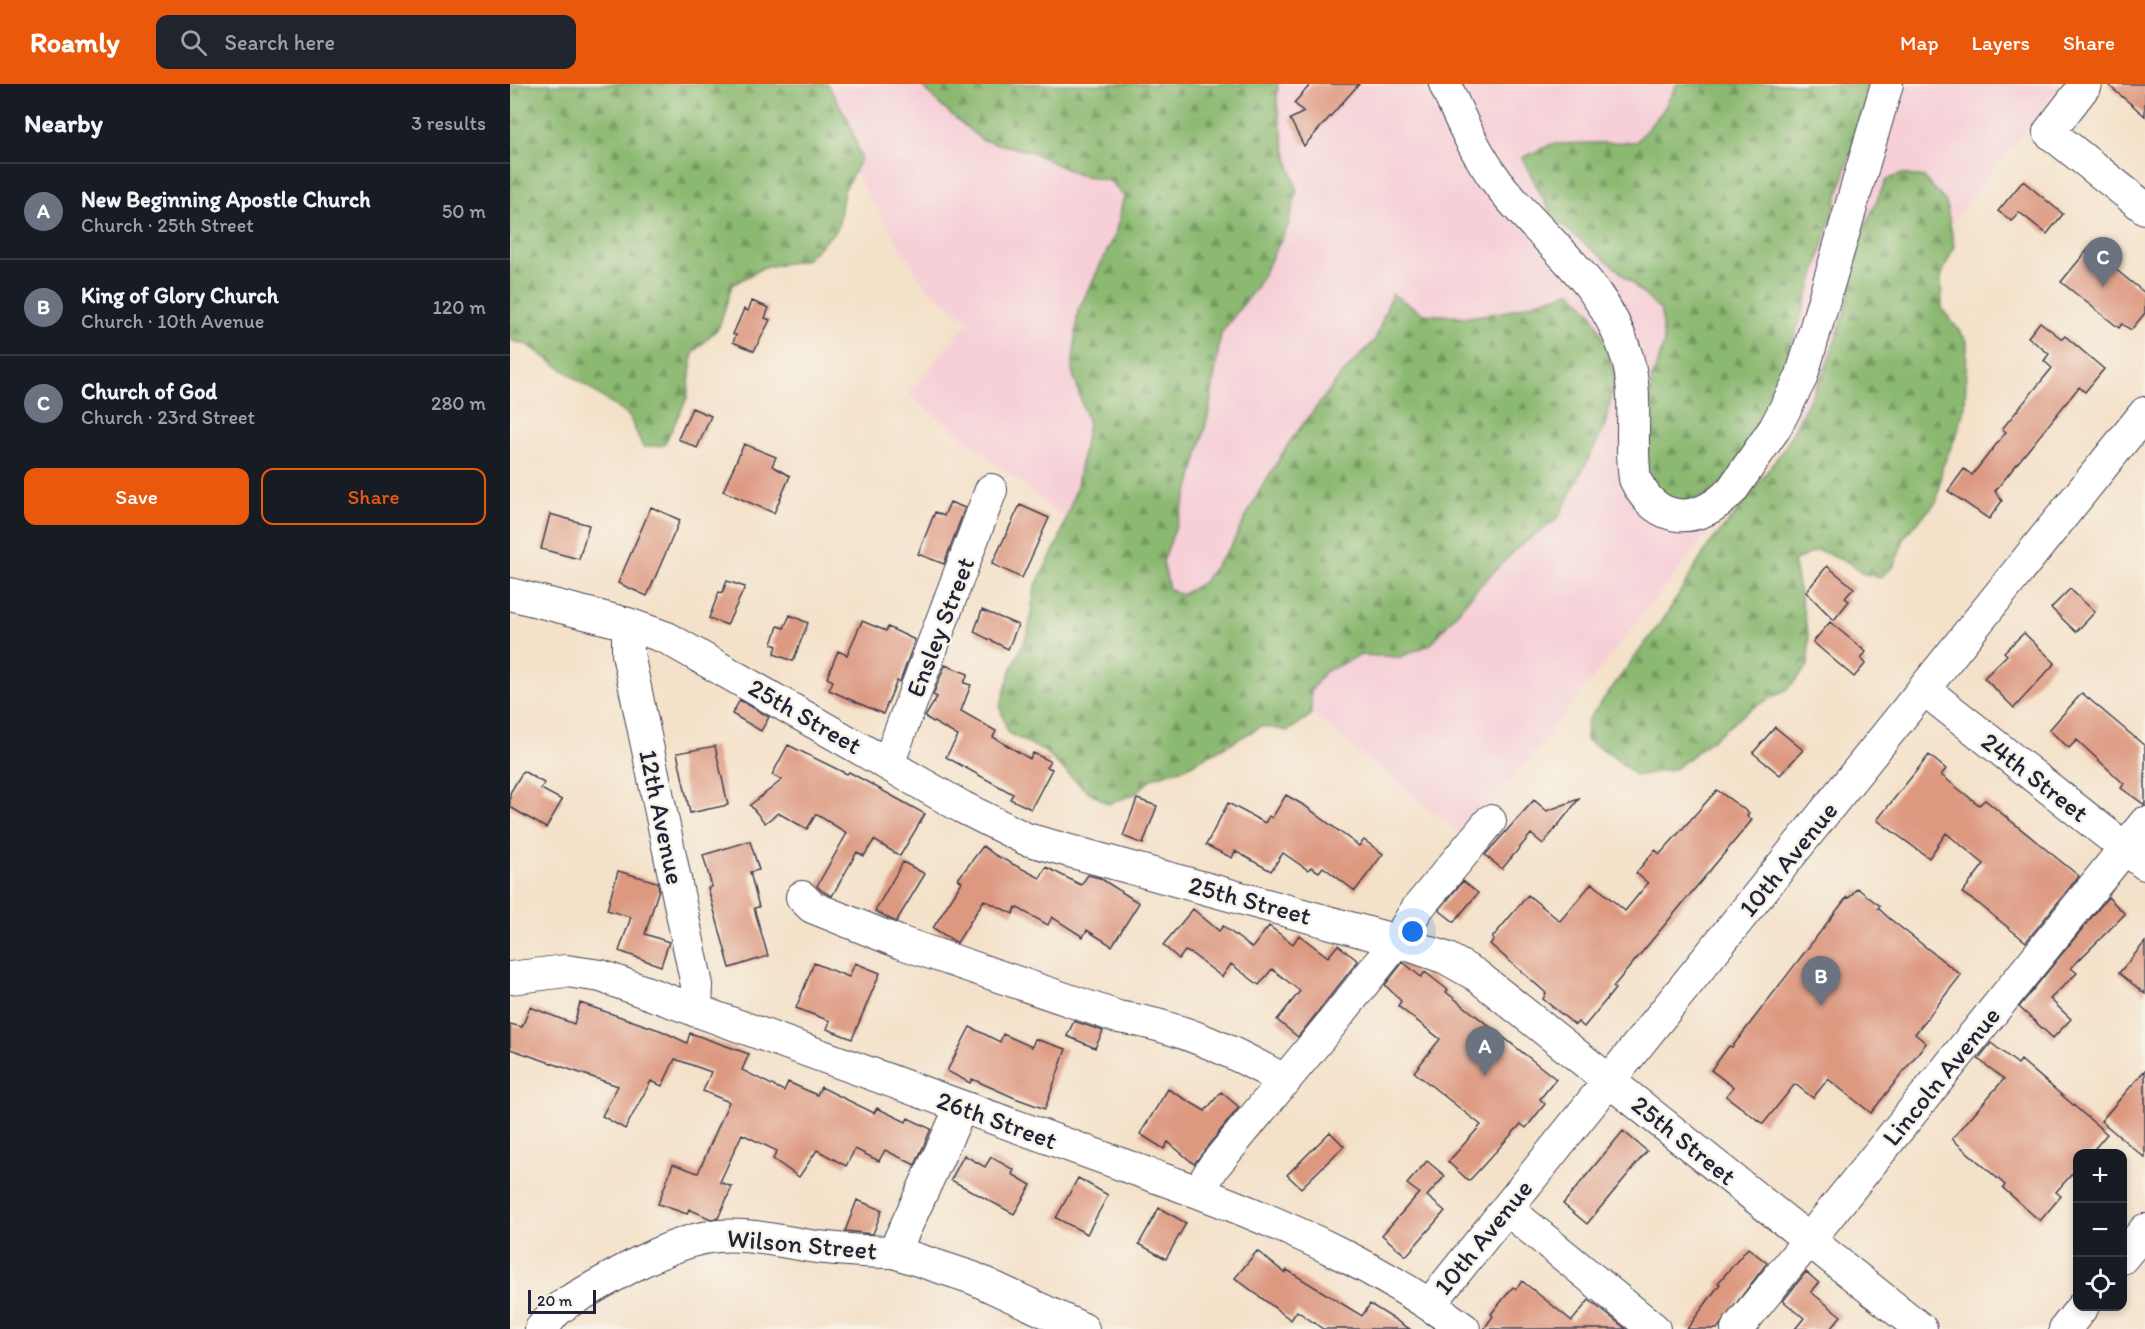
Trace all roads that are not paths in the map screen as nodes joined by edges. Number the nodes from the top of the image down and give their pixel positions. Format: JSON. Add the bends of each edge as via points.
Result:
{"nodes":[{"id":1,"x":1445,"y":84,"type":"edge"},
{"id":2,"x":1887,"y":84,"type":"edge"},
{"id":3,"x":2086,"y":84,"type":"edge"},
{"id":4,"x":2145,"y":208,"type":"edge"},
{"id":5,"x":2145,"y":413,"type":"edge"},
{"id":6,"x":991,"y":490,"type":"dead end"},
{"id":7,"x":510,"y":594,"type":"edge"},
{"id":8,"x":628,"y":624,"type":"junction"},
{"id":9,"x":1925,"y":690,"type":"junction"},
{"id":10,"x":888,"y":764,"type":"junction"},
{"id":11,"x":1490,"y":821,"type":"dead end"},
{"id":12,"x":2145,"y":823,"type":"edge"},
{"id":13,"x":2135,"y":856,"type":"edge"},
{"id":14,"x":802,"y":897,"type":"dead end"},
{"id":15,"x":1397,"y":941,"type":"junction"},
{"id":16,"x":510,"y":978,"type":"edge"},
{"id":17,"x":696,"y":1011,"type":"junction"},
{"id":18,"x":1609,"y":1080,"type":"junction"},
{"id":19,"x":1285,"y":1081,"type":"junction"},
{"id":20,"x":961,"y":1108,"type":"junction"},
{"id":21,"x":1198,"y":1192,"type":"junction"},
{"id":22,"x":1506,"y":1209,"type":"junction"},
{"id":23,"x":2145,"y":1230,"type":"edge"},
{"id":24,"x":1809,"y":1240,"type":"junction"},
{"id":25,"x":894,"y":1252,"type":"junction"},
{"id":26,"x":2123,"y":1257,"type":"edge"},
{"id":27,"x":1430,"y":1304,"type":"junction"},
{"id":28,"x":2079,"y":1311,"type":"edge"},
{"id":29,"x":541,"y":1329,"type":"edge"},
{"id":30,"x":1083,"y":1329,"type":"edge"},
{"id":31,"x":1464,"y":1329,"type":"edge"},
{"id":32,"x":1654,"y":1329,"type":"edge"},
{"id":33,"x":1737,"y":1329,"type":"edge"},
{"id":34,"x":1921,"y":1329,"type":"edge"},
{"id":35,"x":2065,"y":1329,"type":"edge"}],
"edges":[{"from":1,"to":2,"type":"street","via":[[1472,145],[1496,180],[1581,272],[1608,312],[1631,374],[1635,479],[1656,507],[1683,516],[1721,502],[1759,452],[1789,403],[1813,342]]},
{"from":3,"to":4,"type":"street","via":[[2049,132]]},
{"from":5,"to":9,"type":"street","name":"10th Avenue"},
{"from":6,"to":10,"type":"street","name":"Ensley Street"},
{"from":7,"to":8,"type":"street","name":"25th Street"},
{"from":8,"to":10,"type":"street","name":"25th Street","via":[[667,638]]},
{"from":8,"to":17,"type":"street","name":"12th Avenue","via":[[628,654],[697,985]]},
{"from":9,"to":13,"type":"street","name":"24th Street"},
{"from":9,"to":18,"type":"street","name":"10th Avenue"},
{"from":10,"to":15,"type":"street","name":"25th Street","via":[[1026,839]]},
{"from":11,"to":15,"type":"street","via":[[1417,909]]},
{"from":12,"to":13,"type":"street","name":"Lincoln Avenue"},
{"from":13,"to":24,"type":"street","name":"Lincoln Avenue"},
{"from":14,"to":19,"type":"street","via":[[812,907],[899,942],[1118,1017],[1179,1030]]},
{"from":15,"to":18,"type":"street","name":"25th Street","via":[[1446,958],[1476,975]]},
{"from":15,"to":19,"type":"street"},
{"from":16,"to":17,"type":"street","name":"26th Street","via":[[582,972]]},
{"from":17,"to":20,"type":"street","name":"26th Street"},
{"from":18,"to":22,"type":"street","name":"10th Avenue"},
{"from":18,"to":24,"type":"street","name":"25th Street"},
{"from":19,"to":21,"type":"street","via":[[1214,1166]]},
{"from":20,"to":21,"type":"street","name":"26th Street"},
{"from":20,"to":25,"type":"street","name":"Wilson Street"},
{"from":21,"to":27,"type":"street","name":"26th Street","via":[[1312,1239]]},
{"from":22,"to":27,"type":"street","name":"10th Avenue"},
{"from":22,"to":32,"type":"street"},
{"from":23,"to":26,"type":"street"},
{"from":24,"to":33,"type":"street","name":"Lincoln Avenue"},
{"from":24,"to":34,"type":"street","name":"25th Street"},
{"from":25,"to":29,"type":"street","name":"Wilson Street","via":[[745,1236],[695,1240],[568,1302]]},
{"from":25,"to":30,"type":"street","via":[[973,1278]]},
{"from":27,"to":31,"type":"street","name":"26th Street"},
{"from":28,"to":35,"type":"street"}]}
